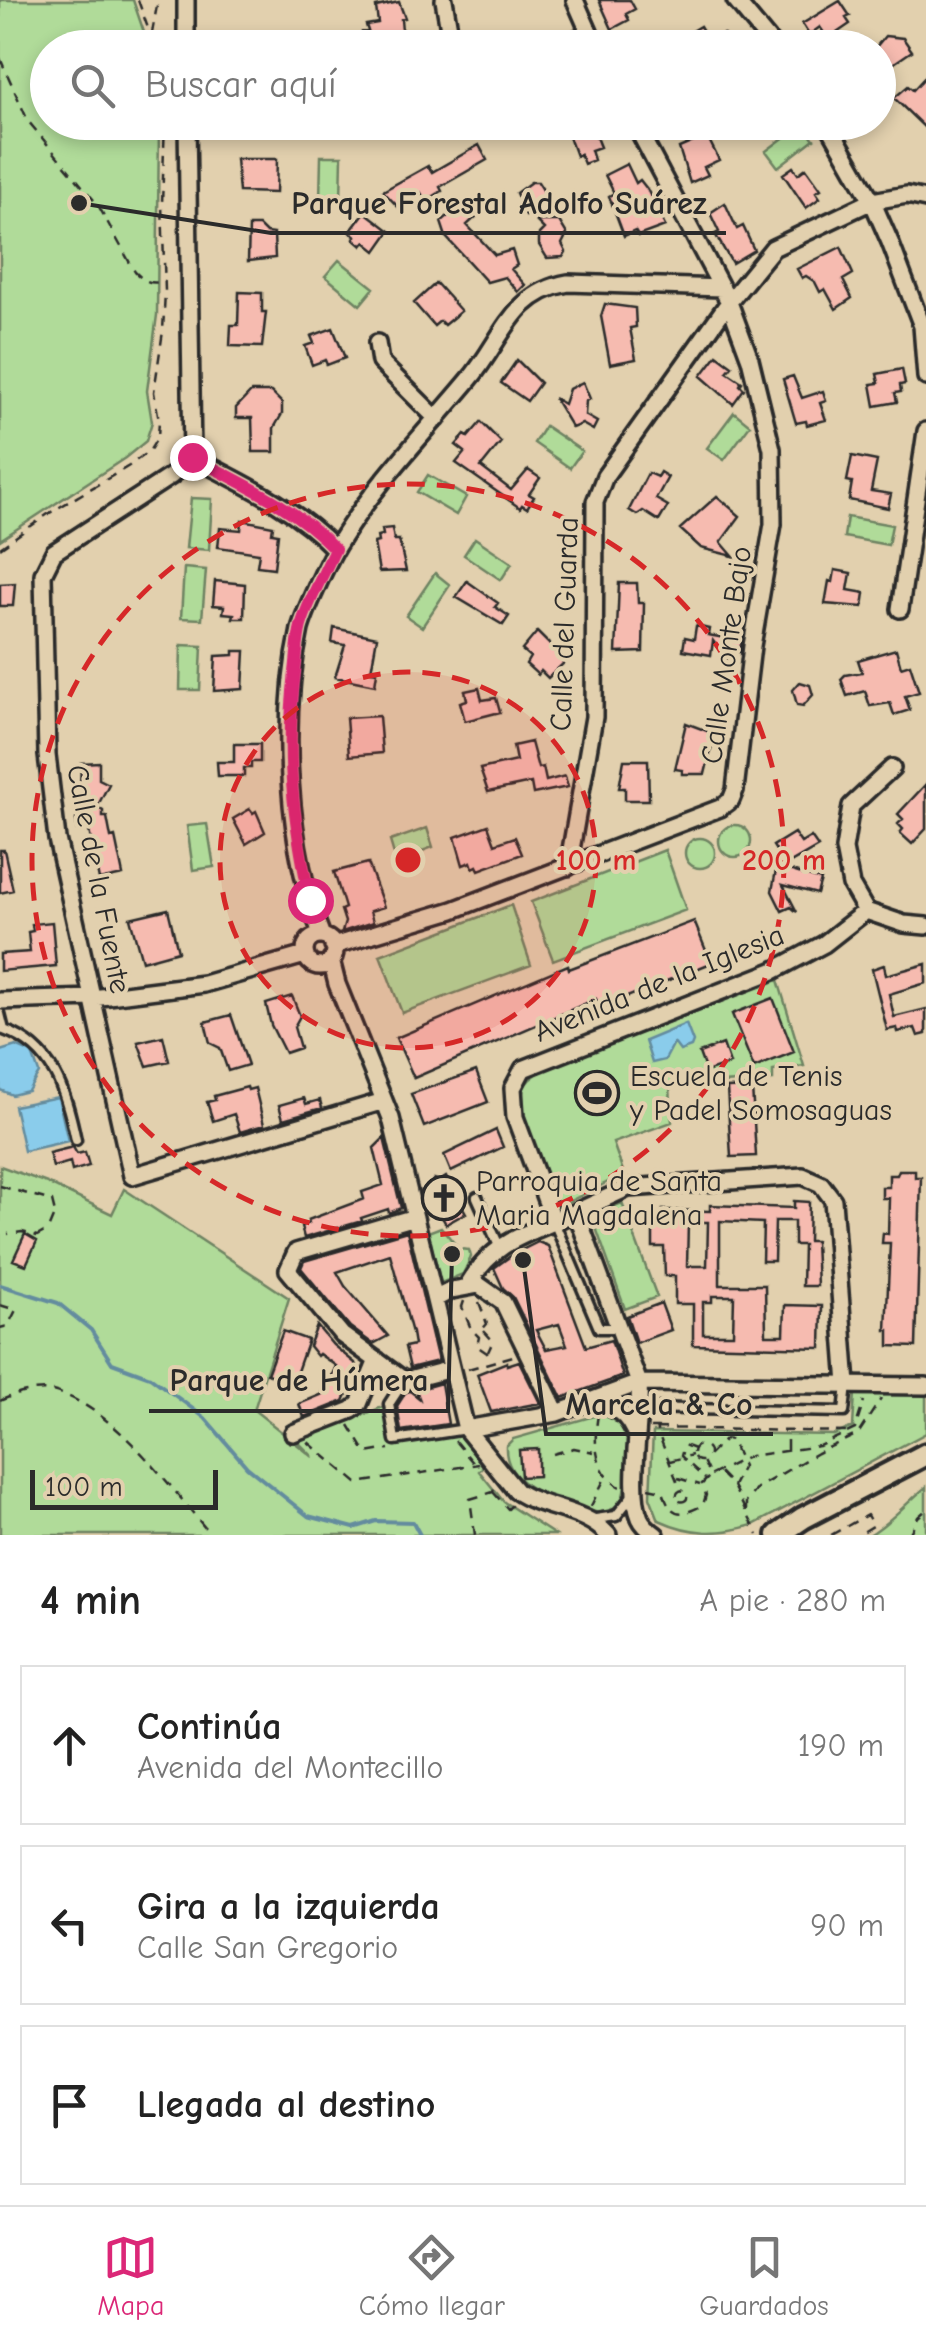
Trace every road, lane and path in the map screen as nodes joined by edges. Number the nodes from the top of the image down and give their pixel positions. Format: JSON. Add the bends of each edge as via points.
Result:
{"nodes":[{"id":1,"x":138,"y":0,"type":"edge"},
{"id":2,"x":158,"y":0,"type":"edge"},
{"id":3,"x":186,"y":0,"type":"edge"},
{"id":4,"x":444,"y":0,"type":"edge"},
{"id":5,"x":576,"y":0,"type":"edge"},
{"id":6,"x":735,"y":0,"type":"edge"},
{"id":7,"x":449,"y":29,"type":"dead end"},
{"id":8,"x":149,"y":30,"type":"edge"},
{"id":9,"x":152,"y":30,"type":"edge"},
{"id":10,"x":186,"y":30,"type":"edge"},
{"id":11,"x":588,"y":30,"type":"edge"},
{"id":12,"x":761,"y":30,"type":"edge"},
{"id":13,"x":0,"y":58,"type":"edge"},
{"id":14,"x":30,"y":123,"type":"edge"},
{"id":15,"x":44,"y":140,"type":"edge"},
{"id":16,"x":164,"y":140,"type":"edge"},
{"id":17,"x":187,"y":140,"type":"edge"},
{"id":18,"x":644,"y":140,"type":"edge"},
{"id":19,"x":836,"y":140,"type":"edge"},
{"id":20,"x":926,"y":198,"type":"edge"},
{"id":21,"x":872,"y":201,"type":"junction"},
{"id":22,"x":164,"y":280,"type":"junction"},
{"id":23,"x":726,"y":295,"type":"junction"},
{"id":24,"x":377,"y":342,"type":"dead end"},
{"id":25,"x":926,"y":377,"type":"edge"},
{"id":26,"x":437,"y":419,"type":"junction"},
{"id":27,"x":926,"y":432,"type":"edge"},
{"id":28,"x":192,"y":457,"type":"junction"},
{"id":29,"x":0,"y":548,"type":"edge"},
{"id":30,"x":335,"y":549,"type":"junction"},
{"id":31,"x":900,"y":609,"type":"dead end"},
{"id":32,"x":892,"y":768,"type":"dead end"},
{"id":33,"x":568,"y":867,"type":"junction"},
{"id":34,"x":866,"y":911,"type":"junction"},
{"id":35,"x":926,"y":926,"type":"edge"},
{"id":36,"x":323,"y":945,"type":"junction"},
{"id":37,"x":93,"y":998,"type":"junction"},
{"id":38,"x":0,"y":1001,"type":"edge"},
{"id":39,"x":0,"y":1014,"type":"edge"},
{"id":40,"x":384,"y":1101,"type":"junction"},
{"id":41,"x":76,"y":1140,"type":"dead end"},
{"id":42,"x":0,"y":1186,"type":"edge"},
{"id":43,"x":477,"y":1197,"type":"dead end"},
{"id":44,"x":576,"y":1212,"type":"junction"},
{"id":45,"x":416,"y":1217,"type":"junction"},
{"id":46,"x":554,"y":1222,"type":"junction"},
{"id":47,"x":8,"y":1234,"type":"dead end"},
{"id":48,"x":499,"y":1246,"type":"junction"},
{"id":49,"x":484,"y":1260,"type":"junction"},
{"id":50,"x":486,"y":1288,"type":"junction"},
{"id":51,"x":465,"y":1290,"type":"junction"},
{"id":52,"x":435,"y":1299,"type":"junction"},
{"id":53,"x":0,"y":1305,"type":"edge"},
{"id":54,"x":0,"y":1328,"type":"edge"},
{"id":55,"x":621,"y":1328,"type":"junction"},
{"id":56,"x":484,"y":1331,"type":"junction"},
{"id":57,"x":478,"y":1334,"type":"junction"},
{"id":58,"x":528,"y":1351,"type":"junction"},
{"id":59,"x":487,"y":1353,"type":"junction"},
{"id":60,"x":377,"y":1360,"type":"junction"},
{"id":61,"x":490,"y":1362,"type":"junction"},
{"id":62,"x":451,"y":1369,"type":"junction"},
{"id":63,"x":405,"y":1381,"type":"junction"},
{"id":64,"x":639,"y":1382,"type":"junction"},
{"id":65,"x":848,"y":1385,"type":"junction"},
{"id":66,"x":865,"y":1385,"type":"junction"},
{"id":67,"x":926,"y":1386,"type":"edge"},
{"id":68,"x":882,"y":1398,"type":"dead end"},
{"id":69,"x":0,"y":1401,"type":"edge"},
{"id":70,"x":589,"y":1401,"type":"junction"},
{"id":71,"x":649,"y":1408,"type":"junction"},
{"id":72,"x":557,"y":1413,"type":"junction"},
{"id":73,"x":516,"y":1422,"type":"junction"},
{"id":74,"x":466,"y":1428,"type":"junction"},
{"id":75,"x":648,"y":1428,"type":"junction"},
{"id":76,"x":656,"y":1428,"type":"junction"},
{"id":77,"x":787,"y":1432,"type":"junction"},
{"id":78,"x":848,"y":1432,"type":"junction"},
{"id":79,"x":300,"y":1437,"type":"joint"},
{"id":80,"x":644,"y":1441,"type":"junction"},
{"id":81,"x":694,"y":1452,"type":"junction"},
{"id":82,"x":787,"y":1452,"type":"junction"},
{"id":83,"x":596,"y":1453,"type":"junction"},
{"id":84,"x":553,"y":1454,"type":"dead end"},
{"id":85,"x":926,"y":1454,"type":"edge"},
{"id":86,"x":709,"y":1456,"type":"junction"},
{"id":87,"x":682,"y":1458,"type":"junction"},
{"id":88,"x":669,"y":1461,"type":"junction"},
{"id":89,"x":703,"y":1461,"type":"junction"},
{"id":90,"x":741,"y":1461,"type":"junction"},
{"id":91,"x":719,"y":1472,"type":"junction"},
{"id":92,"x":496,"y":1473,"type":"junction"},
{"id":93,"x":710,"y":1476,"type":"junction"},
{"id":94,"x":606,"y":1477,"type":"junction"},
{"id":95,"x":676,"y":1477,"type":"junction"},
{"id":96,"x":703,"y":1483,"type":"junction"},
{"id":97,"x":733,"y":1486,"type":"junction"},
{"id":98,"x":641,"y":1488,"type":"junction"},
{"id":99,"x":589,"y":1510,"type":"junction"},
{"id":100,"x":926,"y":1510,"type":"edge"},
{"id":101,"x":746,"y":1511,"type":"junction"},
{"id":102,"x":803,"y":1518,"type":"junction"},
{"id":103,"x":211,"y":1535,"type":"edge"},
{"id":104,"x":475,"y":1535,"type":"edge"},
{"id":105,"x":608,"y":1535,"type":"edge"},
{"id":106,"x":656,"y":1535,"type":"edge"},
{"id":107,"x":758,"y":1535,"type":"edge"},
{"id":108,"x":778,"y":1535,"type":"edge"},
{"id":109,"x":831,"y":1535,"type":"edge"},
{"id":110,"x":858,"y":1535,"type":"edge"},
{"id":111,"x":908,"y":1535,"type":"edge"}],
"edges":[{"from":1,"to":8,"type":"path"},
{"from":2,"to":9,"type":"path"},
{"from":3,"to":10,"type":"street"},
{"from":4,"to":7,"type":"street"},
{"from":5,"to":11,"type":"street"},
{"from":6,"to":12,"type":"street"},
{"from":13,"to":14,"type":"path"},
{"from":15,"to":22,"type":"path","via":[[98,205],[136,272],[155,284]]},
{"from":16,"to":22,"type":"path"},
{"from":17,"to":28,"type":"street"},
{"from":18,"to":23,"type":"street","name":"Calle Monte Bajo"},
{"from":19,"to":21,"type":"street"},
{"from":20,"to":21,"type":"street"},
{"from":21,"to":23,"type":"street","name":"Calle del Guarda","via":[[773,248]]},
{"from":21,"to":25,"type":"street","via":[[922,326]]},
{"from":22,"to":29,"type":"path","via":[[154,392],[158,437],[150,450]]},
{"from":23,"to":26,"type":"street","via":[[546,286],[514,313]]},
{"from":23,"to":33,"type":"street","name":"Calle del Guarda","via":[[598,490],[594,717]]},
{"from":23,"to":33,"type":"street","name":"Calle Monte Bajo","via":[[772,448],[772,524],[735,790],[720,808]]},
{"from":24,"to":26,"type":"street","via":[[380,362]]},
{"from":26,"to":30,"type":"street"},
{"from":27,"to":31,"type":"street"},
{"from":28,"to":30,"type":"street","via":[[271,498]]},
{"from":28,"to":37,"type":"street","name":"Calle de la Fuente","via":[[54,552],[43,574],[47,754],[57,840]]},
{"from":30,"to":36,"type":"street","via":[[301,626],[289,759],[294,823]]},
{"from":32,"to":34,"type":"street","via":[[851,806],[844,849]]},
{"from":33,"to":36,"type":"street","name":"Calle Monte Bajo","via":[[453,910]]},
{"from":34,"to":35,"type":"street"},
{"from":34,"to":46,"type":"street","name":"Avenida de la Iglesia","via":[[773,971],[523,1069],[513,1088],[515,1117]]},
{"from":36,"to":37,"type":"street","via":[[204,984]]},
{"from":36,"to":40,"type":"street"},
{"from":37,"to":38,"type":"street"},
{"from":37,"to":40,"type":"street","name":"Calle de la Fuente","via":[[132,1176]]},
{"from":39,"to":41,"type":"lane","via":[[4,1030],[30,1041],[54,1073]]},
{"from":40,"to":45,"type":"street"},
{"from":42,"to":47,"type":"path","via":[[52,1200],[55,1212],[48,1230],[37,1236]]},
{"from":43,"to":48,"type":"lane"},
{"from":44,"to":46,"type":"street"},
{"from":44,"to":55,"type":"street"},
{"from":44,"to":65,"type":"street","via":[[628,1188],[803,1176],[821,1184],[833,1200]]},
{"from":45,"to":52,"type":"street"},
{"from":45,"to":60,"type":"street","via":[[296,1252],[288,1270],[342,1335]]},
{"from":46,"to":48,"type":"street"},
{"from":46,"to":55,"type":"lane","via":[[599,1328]]},
{"from":48,"to":49,"type":"street"},
{"from":49,"to":50,"type":"street"},
{"from":49,"to":51,"type":"street"},
{"from":50,"to":51,"type":"street"},
{"from":50,"to":58,"type":"street","via":[[503,1302]]},
{"from":51,"to":52,"type":"street"},
{"from":51,"to":56,"type":"path","via":[[478,1298],[488,1324]]},
{"from":51,"to":57,"type":"path","via":[[462,1307]]},
{"from":52,"to":62,"type":"street"},
{"from":53,"to":54,"type":"path","via":[[16,1310]]},
{"from":55,"to":64,"type":"street"},
{"from":56,"to":57,"type":"path"},
{"from":56,"to":59,"type":"path","via":[[493,1341]]},
{"from":57,"to":59,"type":"path","via":[[477,1346]]},
{"from":58,"to":61,"type":"path"},
{"from":58,"to":72,"type":"street"},
{"from":59,"to":61,"type":"path"},
{"from":60,"to":63,"type":"street"},
{"from":60,"to":79,"type":"street","via":[[359,1404]]},
{"from":61,"to":62,"type":"path"},
{"from":62,"to":63,"type":"street"},
{"from":62,"to":74,"type":"street"},
{"from":63,"to":74,"type":"lane","via":[[390,1404],[395,1440]]},
{"from":64,"to":65,"type":"street"},
{"from":64,"to":70,"type":"street"},
{"from":64,"to":71,"type":"street"},
{"from":65,"to":66,"type":"street"},
{"from":65,"to":71,"type":"lane","via":[[844,1412]]},
{"from":66,"to":67,"type":"street"},
{"from":66,"to":78,"type":"path","via":[[855,1429]]},
{"from":68,"to":101,"type":"path","via":[[858,1434],[757,1488]]},
{"from":69,"to":103,"type":"path","via":[[51,1390],[105,1418]]},
{"from":70,"to":72,"type":"street"},
{"from":70,"to":80,"type":"street","via":[[625,1414]]},
{"from":70,"to":83,"type":"path","via":[[591,1412],[599,1413]]},
{"from":71,"to":75,"type":"path","via":[[658,1417]]},
{"from":71,"to":80,"type":"street"},
{"from":72,"to":73,"type":"street"},
{"from":73,"to":74,"type":"street"},
{"from":73,"to":92,"type":"street","via":[[494,1448]]},
{"from":74,"to":92,"type":"street"},
{"from":75,"to":76,"type":"path"},
{"from":75,"to":80,"type":"path"},
{"from":76,"to":77,"type":"path"},
{"from":76,"to":88,"type":"path"},
{"from":77,"to":78,"type":"path"},
{"from":77,"to":82,"type":"path"},
{"from":78,"to":82,"type":"path"},
{"from":79,"to":92,"type":"path","via":[[357,1483]]},
{"from":80,"to":98,"type":"street"},
{"from":81,"to":86,"type":"path","via":[[706,1446]]},
{"from":81,"to":87,"type":"path"},
{"from":81,"to":87,"type":"path","via":[[684,1445]]},
{"from":81,"to":89,"type":"path"},
{"from":82,"to":90,"type":"path"},
{"from":83,"to":84,"type":"path","via":[[574,1448]]},
{"from":83,"to":94,"type":"path"},
{"from":85,"to":102,"type":"main road"},
{"from":86,"to":89,"type":"path"},
{"from":86,"to":90,"type":"path","via":[[731,1440]]},
{"from":87,"to":88,"type":"path"},
{"from":87,"to":96,"type":"path"},
{"from":88,"to":95,"type":"path"},
{"from":89,"to":93,"type":"path"},
{"from":90,"to":91,"type":"path"},
{"from":90,"to":97,"type":"path"},
{"from":91,"to":93,"type":"path"},
{"from":91,"to":97,"type":"path"},
{"from":92,"to":99,"type":"street","via":[[526,1498]]},
{"from":92,"to":104,"type":"path","via":[[513,1504],[508,1509],[492,1492],[470,1499]]},
{"from":93,"to":96,"type":"path"},
{"from":94,"to":98,"type":"path","via":[[617,1486]]},
{"from":94,"to":99,"type":"path"},
{"from":95,"to":96,"type":"path"},
{"from":95,"to":96,"type":"path","via":[[684,1492]]},
{"from":96,"to":98,"type":"path","via":[[703,1505],[687,1513],[668,1506],[664,1491]]},
{"from":97,"to":101,"type":"path"},
{"from":98,"to":99,"type":"lane","via":[[616,1516],[605,1520]]},
{"from":98,"to":106,"type":"street","via":[[638,1514]]},
{"from":99,"to":105,"type":"street"},
{"from":100,"to":111,"type":"path"},
{"from":101,"to":107,"type":"path"},
{"from":102,"to":107,"type":"main road"},
{"from":102,"to":108,"type":"main road"},
{"from":109,"to":110,"type":"path","via":[[867,1516],[873,1526]]}]}
